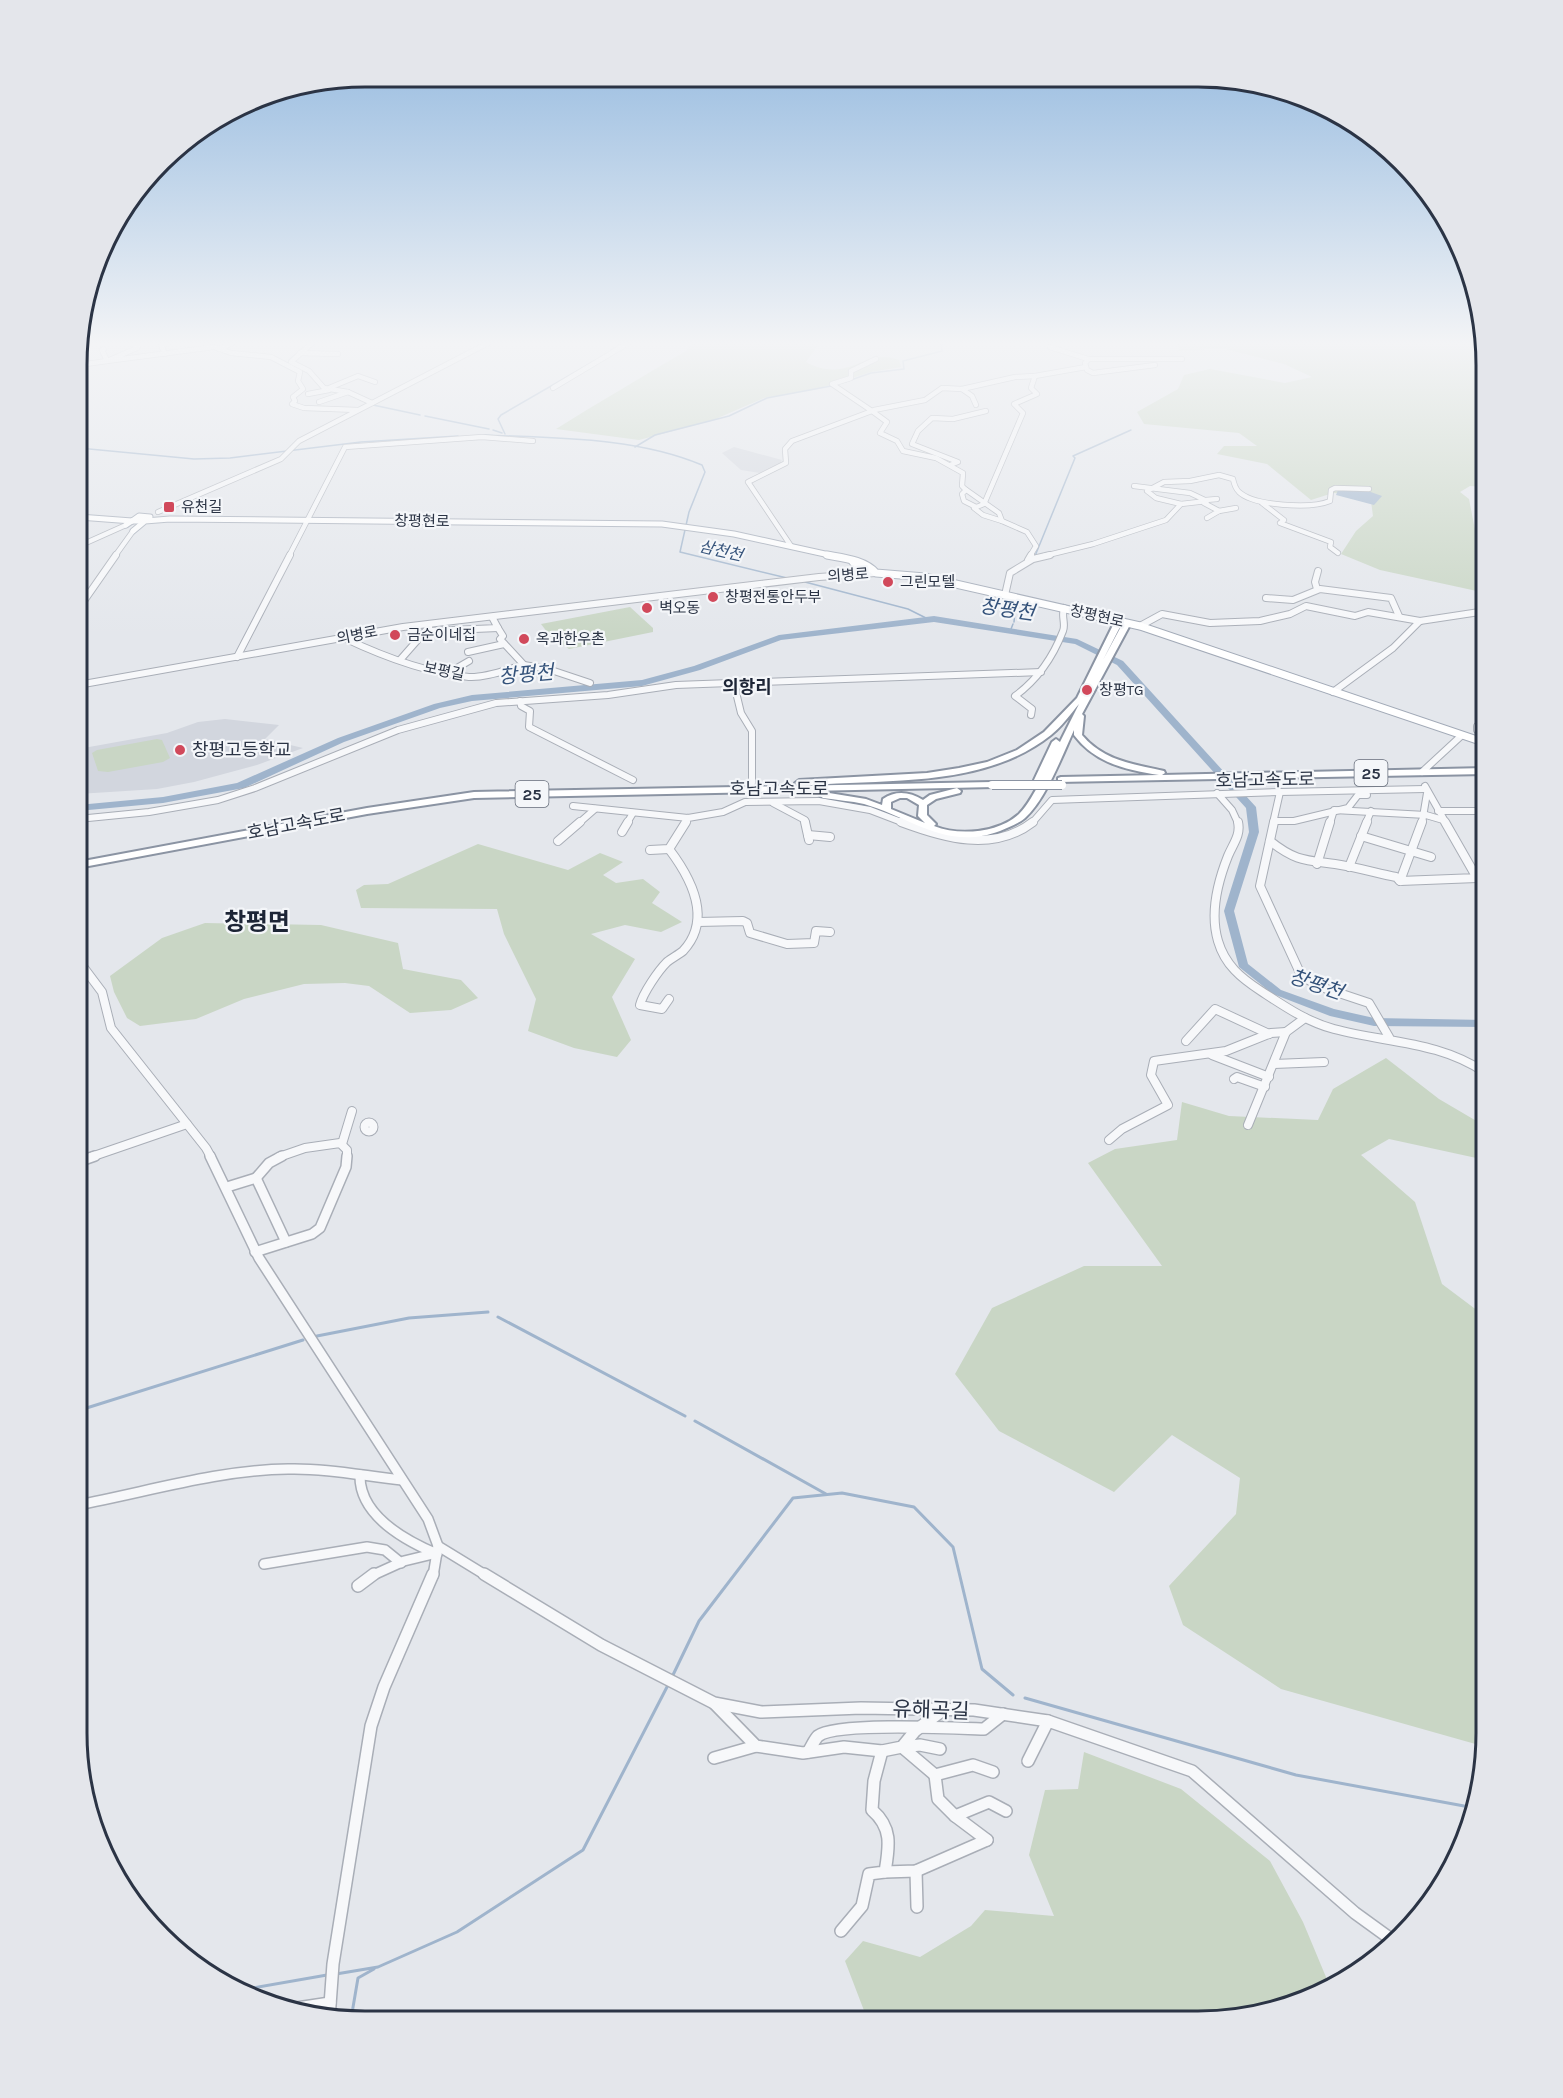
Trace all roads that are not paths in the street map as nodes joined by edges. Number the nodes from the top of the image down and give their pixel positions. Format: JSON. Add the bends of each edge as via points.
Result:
{"nodes":[{"id":1,"x":305,"y":440,"type":"edge"},
{"id":2,"x":442,"y":440,"type":"edge"},
{"id":3,"x":519,"y":440,"type":"edge"},
{"id":4,"x":795,"y":440,"type":"edge"},
{"id":5,"x":895,"y":440,"type":"edge"},
{"id":6,"x":914,"y":440,"type":"edge"},
{"id":7,"x":1011,"y":440,"type":"edge"},
{"id":8,"x":533,"y":441,"type":"dead end"},
{"id":9,"x":941,"y":460,"type":"junction"},
{"id":10,"x":928,"y":464,"type":"dead end"},
{"id":11,"x":950,"y":465,"type":"junction"},
{"id":12,"x":938,"y":469,"type":"dead end"},
{"id":13,"x":1134,"y":486,"type":"dead end"},
{"id":14,"x":1150,"y":488,"type":"junction"},
{"id":15,"x":1369,"y":489,"type":"dead end"},
{"id":16,"x":966,"y":490,"type":"junction"},
{"id":17,"x":1250,"y":497,"type":"junction"},
{"id":18,"x":1217,"y":499,"type":"dead end"},
{"id":19,"x":1205,"y":502,"type":"junction"},
{"id":20,"x":984,"y":504,"type":"junction"},
{"id":21,"x":1181,"y":504,"type":"junction"},
{"id":22,"x":976,"y":507,"type":"junction"},
{"id":23,"x":1236,"y":508,"type":"dead end"},
{"id":24,"x":1219,"y":511,"type":"junction"},
{"id":25,"x":158,"y":512,"type":"junction"},
{"id":26,"x":87,"y":518,"type":"edge"},
{"id":27,"x":115,"y":518,"type":"junction"},
{"id":28,"x":146,"y":518,"type":"junction"},
{"id":29,"x":1207,"y":518,"type":"dead end"},
{"id":30,"x":135,"y":519,"type":"junction"},
{"id":31,"x":170,"y":519,"type":"junction"},
{"id":32,"x":308,"y":520,"type":"junction"},
{"id":33,"x":1002,"y":521,"type":"junction"},
{"id":34,"x":126,"y":525,"type":"junction"},
{"id":35,"x":133,"y":531,"type":"junction"},
{"id":36,"x":87,"y":542,"type":"edge"},
{"id":37,"x":791,"y":546,"type":"junction"},
{"id":38,"x":1338,"y":553,"type":"dead end"},
{"id":39,"x":825,"y":554,"type":"junction"},
{"id":40,"x":1028,"y":560,"type":"junction"},
{"id":41,"x":856,"y":561,"type":"junction"},
{"id":42,"x":1318,"y":571,"type":"dead end"},
{"id":43,"x":876,"y":573,"type":"junction"},
{"id":44,"x":848,"y":574,"type":"junction"},
{"id":45,"x":925,"y":577,"type":"junction"},
{"id":46,"x":1317,"y":590,"type":"junction"},
{"id":47,"x":87,"y":595,"type":"edge"},
{"id":48,"x":1005,"y":595,"type":"junction"},
{"id":49,"x":1266,"y":598,"type":"dead end"},
{"id":50,"x":1293,"y":600,"type":"junction"},
{"id":51,"x":1303,"y":607,"type":"junction"},
{"id":52,"x":1064,"y":608,"type":"junction"},
{"id":53,"x":1476,"y":613,"type":"edge"},
{"id":54,"x":1399,"y":616,"type":"junction"},
{"id":55,"x":492,"y":617,"type":"junction"},
{"id":56,"x":1420,"y":621,"type":"junction"},
{"id":57,"x":1123,"y":622,"type":"junction"},
{"id":58,"x":430,"y":624,"type":"junction"},
{"id":59,"x":1140,"y":626,"type":"junction"},
{"id":60,"x":498,"y":628,"type":"junction"},
{"id":61,"x":428,"y":631,"type":"junction"},
{"id":62,"x":344,"y":638,"type":"junction"},
{"id":63,"x":504,"y":644,"type":"junction"},
{"id":64,"x":1110,"y":645,"type":"junction"},
{"id":65,"x":468,"y":652,"type":"dead end"},
{"id":66,"x":237,"y":657,"type":"junction"},
{"id":67,"x":400,"y":660,"type":"junction"},
{"id":68,"x":469,"y":661,"type":"dead end"},
{"id":69,"x":524,"y":665,"type":"junction"},
{"id":70,"x":450,"y":672,"type":"junction"},
{"id":71,"x":1041,"y":672,"type":"junction"},
{"id":72,"x":87,"y":683,"type":"edge"},
{"id":73,"x":590,"y":683,"type":"dead end"},
{"id":74,"x":734,"y":684,"type":"junction"},
{"id":75,"x":1333,"y":692,"type":"junction"},
{"id":76,"x":520,"y":701,"type":"junction"},
{"id":77,"x":1081,"y":701,"type":"junction"},
{"id":78,"x":1031,"y":715,"type":"dead end"},
{"id":79,"x":1461,"y":736,"type":"junction"},
{"id":80,"x":1476,"y":740,"type":"edge"},
{"id":81,"x":1422,"y":772,"type":"dead end"},
{"id":82,"x":1476,"y":773,"type":"edge"},
{"id":83,"x":1195,"y":779,"type":"junction"},
{"id":84,"x":633,"y":780,"type":"dead end"},
{"id":85,"x":752,"y":783,"type":"dead end"},
{"id":86,"x":992,"y":784,"type":"junction"},
{"id":87,"x":779,"y":786,"type":"junction"},
{"id":88,"x":1426,"y":789,"type":"junction"},
{"id":89,"x":694,"y":790,"type":"junction"},
{"id":90,"x":1280,"y":792,"type":"junction"},
{"id":91,"x":1219,"y":793,"type":"junction"},
{"id":92,"x":755,"y":799,"type":"junction"},
{"id":93,"x":923,"y":804,"type":"junction"},
{"id":94,"x":573,"y":806,"type":"dead end"},
{"id":95,"x":887,"y":808,"type":"junction"},
{"id":96,"x":595,"y":809,"type":"junction"},
{"id":97,"x":1334,"y":810,"type":"junction"},
{"id":98,"x":1371,"y":811,"type":"junction"},
{"id":99,"x":1438,"y":811,"type":"junction"},
{"id":100,"x":1476,"y":811,"type":"edge"},
{"id":101,"x":633,"y":813,"type":"junction"},
{"id":102,"x":1426,"y":815,"type":"junction"},
{"id":103,"x":87,"y":818,"type":"edge"},
{"id":104,"x":688,"y":818,"type":"junction"},
{"id":105,"x":1443,"y":820,"type":"junction"},
{"id":106,"x":1274,"y":821,"type":"junction"},
{"id":107,"x":622,"y":832,"type":"dead end"},
{"id":108,"x":1361,"y":836,"type":"junction"},
{"id":109,"x":830,"y":837,"type":"dead end"},
{"id":110,"x":558,"y":841,"type":"dead end"},
{"id":111,"x":1270,"y":841,"type":"junction"},
{"id":112,"x":669,"y":849,"type":"junction"},
{"id":113,"x":650,"y":850,"type":"dead end"},
{"id":114,"x":1409,"y":850,"type":"junction"},
{"id":115,"x":1431,"y":857,"type":"dead end"},
{"id":116,"x":87,"y":858,"type":"edge"},
{"id":117,"x":87,"y":863,"type":"edge"},
{"id":118,"x":1317,"y":864,"type":"junction"},
{"id":119,"x":1349,"y":867,"type":"junction"},
{"id":120,"x":1476,"y":877,"type":"edge"},
{"id":121,"x":1476,"y":879,"type":"edge"},
{"id":122,"x":1400,"y":881,"type":"junction"},
{"id":123,"x":698,"y":922,"type":"junction"},
{"id":124,"x":830,"y":932,"type":"dead end"},
{"id":125,"x":87,"y":972,"type":"edge"},
{"id":126,"x":669,"y":999,"type":"dead end"},
{"id":127,"x":1305,"y":1018,"type":"junction"},
{"id":128,"x":1286,"y":1032,"type":"junction"},
{"id":129,"x":1269,"y":1034,"type":"junction"},
{"id":130,"x":1389,"y":1037,"type":"junction"},
{"id":131,"x":1186,"y":1041,"type":"dead end"},
{"id":132,"x":1211,"y":1054,"type":"junction"},
{"id":133,"x":1324,"y":1062,"type":"dead end"},
{"id":134,"x":1274,"y":1064,"type":"junction"},
{"id":135,"x":1476,"y":1067,"type":"edge"},
{"id":136,"x":1269,"y":1077,"type":"junction"},
{"id":137,"x":1234,"y":1080,"type":"dead end"},
{"id":138,"x":1265,"y":1087,"type":"junction"},
{"id":139,"x":352,"y":1111,"type":"dead end"},
{"id":140,"x":187,"y":1124,"type":"junction"},
{"id":141,"x":1248,"y":1125,"type":"dead end"},
{"id":142,"x":348,"y":1127,"type":"junction"},
{"id":143,"x":364,"y":1127,"type":"dead end"},
{"id":144,"x":1109,"y":1140,"type":"dead end"},
{"id":145,"x":342,"y":1144,"type":"junction"},
{"id":146,"x":87,"y":1159,"type":"edge"},
{"id":147,"x":256,"y":1178,"type":"junction"},
{"id":148,"x":227,"y":1187,"type":"junction"},
{"id":149,"x":286,"y":1242,"type":"junction"},
{"id":150,"x":255,"y":1252,"type":"junction"},
{"id":151,"x":360,"y":1476,"type":"junction"},
{"id":152,"x":402,"y":1480,"type":"junction"},
{"id":153,"x":87,"y":1503,"type":"edge"},
{"id":154,"x":437,"y":1550,"type":"junction"},
{"id":155,"x":401,"y":1563,"type":"junction"},
{"id":156,"x":264,"y":1564,"type":"dead end"},
{"id":157,"x":358,"y":1586,"type":"dead end"},
{"id":158,"x":714,"y":1703,"type":"junction"},
{"id":159,"x":943,"y":1710,"type":"junction"},
{"id":160,"x":1003,"y":1714,"type":"junction"},
{"id":161,"x":1048,"y":1721,"type":"junction"},
{"id":162,"x":921,"y":1727,"type":"junction"},
{"id":163,"x":756,"y":1746,"type":"junction"},
{"id":164,"x":902,"y":1747,"type":"junction"},
{"id":165,"x":940,"y":1749,"type":"dead end"},
{"id":166,"x":882,"y":1750,"type":"junction"},
{"id":167,"x":808,"y":1752,"type":"junction"},
{"id":168,"x":714,"y":1758,"type":"dead end"},
{"id":169,"x":1028,"y":1761,"type":"dead end"},
{"id":170,"x":993,"y":1772,"type":"dead end"},
{"id":171,"x":935,"y":1775,"type":"junction"},
{"id":172,"x":1006,"y":1811,"type":"dead end"},
{"id":173,"x":955,"y":1816,"type":"junction"},
{"id":174,"x":916,"y":1871,"type":"junction"},
{"id":175,"x":885,"y":1872,"type":"junction"},
{"id":176,"x":917,"y":1907,"type":"dead end"},
{"id":177,"x":841,"y":1931,"type":"dead end"},
{"id":178,"x":1387,"y":1937,"type":"edge"},
{"id":179,"x":330,"y":2003,"type":"junction"},
{"id":180,"x":311,"y":2006,"type":"edge"},
{"id":181,"x":329,"y":2009,"type":"edge"}],
"edges":[{"from":1,"to":25,"type":"street","via":[[278,461]]},
{"from":2,"to":32,"type":"street","via":[[345,447]]},
{"from":3,"to":8,"type":"street"},
{"from":4,"to":37,"type":"street","via":[[784,448],[786,464],[748,482]]},
{"from":5,"to":9,"type":"street","via":[[903,451]]},
{"from":6,"to":11,"type":"street","via":[[912,444],[958,462]]},
{"from":7,"to":20,"type":"street"},
{"from":9,"to":10,"type":"street"},
{"from":9,"to":11,"type":"street"},
{"from":11,"to":12,"type":"street"},
{"from":11,"to":16,"type":"street","via":[[963,473],[962,486]]},
{"from":13,"to":14,"type":"street"},
{"from":14,"to":17,"type":"street","via":[[1167,480],[1196,480],[1219,474],[1233,479],[1239,492]]},
{"from":14,"to":19,"type":"street","via":[[1190,493]]},
{"from":14,"to":21,"type":"street","via":[[1147,491],[1154,497]]},
{"from":15,"to":17,"type":"street","via":[[1335,488],[1326,504],[1275,503]]},
{"from":16,"to":20,"type":"street"},
{"from":16,"to":22,"type":"street","via":[[962,494],[964,501]]},
{"from":17,"to":38,"type":"street","via":[[1271,508],[1284,520],[1280,523],[1307,532],[1319,541],[1331,542],[1330,547]]},
{"from":18,"to":19,"type":"street"},
{"from":19,"to":21,"type":"street"},
{"from":19,"to":24,"type":"street"},
{"from":20,"to":22,"type":"street"},
{"from":20,"to":33,"type":"street","via":[[999,513]]},
{"from":21,"to":40,"type":"street","via":[[1166,520]]},
{"from":22,"to":33,"type":"street","via":[[978,513]]},
{"from":23,"to":24,"type":"street"},
{"from":24,"to":29,"type":"street"},
{"from":25,"to":28,"type":"main road"},
{"from":25,"to":31,"type":"main road","via":[[158,516]]},
{"from":26,"to":27,"type":"main road"},
{"from":27,"to":30,"type":"main road"},
{"from":27,"to":34,"type":"main road"},
{"from":28,"to":30,"type":"main road"},
{"from":28,"to":31,"type":"main road"},
{"from":28,"to":35,"type":"main road"},
{"from":30,"to":34,"type":"main road"},
{"from":30,"to":35,"type":"main road"},
{"from":31,"to":32,"type":"main road","name":"창평현로"},
{"from":31,"to":35,"type":"main road","via":[[148,522]]},
{"from":32,"to":37,"type":"main road","name":"창평현로","via":[[621,522],[699,529]]},
{"from":32,"to":66,"type":"street"},
{"from":33,"to":40,"type":"street","via":[[1027,532],[1036,546]]},
{"from":34,"to":36,"type":"street"},
{"from":35,"to":47,"type":"street"},
{"from":37,"to":39,"type":"main road","name":"창평현로"},
{"from":39,"to":41,"type":"main road","name":"창평현로"},
{"from":39,"to":44,"type":"main road","via":[[858,565],[860,568]]},
{"from":40,"to":48,"type":"street","via":[[1010,573]]},
{"from":41,"to":43,"type":"main road","name":"창평현로"},
{"from":41,"to":45,"type":"main road"},
{"from":42,"to":46,"type":"street"},
{"from":43,"to":44,"type":"street","name":"의병로"},
{"from":43,"to":45,"type":"main road","name":"창평현로"},
{"from":44,"to":55,"type":"street","name":"의병로"},
{"from":45,"to":48,"type":"main road","name":"창평현로"},
{"from":46,"to":50,"type":"street"},
{"from":46,"to":54,"type":"street","via":[[1339,589],[1391,598]]},
{"from":48,"to":52,"type":"main road","name":"창평현로"},
{"from":49,"to":50,"type":"street"},
{"from":50,"to":51,"type":"street"},
{"from":51,"to":54,"type":"street","via":[[1355,616],[1368,612]]},
{"from":51,"to":59,"type":"street","via":[[1260,621],[1210,623],[1162,614]]},
{"from":52,"to":57,"type":"main road","name":"창평현로"},
{"from":52,"to":71,"type":"street","via":[[1063,631]]},
{"from":53,"to":56,"type":"street"},
{"from":54,"to":56,"type":"street"},
{"from":55,"to":58,"type":"street","name":"의병로"},
{"from":55,"to":60,"type":"street"},
{"from":56,"to":75,"type":"street","via":[[1393,648]]},
{"from":57,"to":59,"type":"main road","name":"창평현로"},
{"from":57,"to":64,"type":"highway"},
{"from":58,"to":61,"type":"street","name":"보평길"},
{"from":58,"to":62,"type":"street","name":"의병로"},
{"from":59,"to":75,"type":"main road","name":"창평현로"},
{"from":60,"to":61,"type":"street"},
{"from":60,"to":63,"type":"street"},
{"from":61,"to":67,"type":"street","name":"보평길"},
{"from":62,"to":66,"type":"street","name":"의병로"},
{"from":62,"to":67,"type":"street","name":"보평길"},
{"from":63,"to":65,"type":"street"},
{"from":63,"to":69,"type":"street"},
{"from":64,"to":77,"type":"highway","via":[[1092,670]]},
{"from":64,"to":77,"type":"highway","via":[[1098,678]]},
{"from":66,"to":72,"type":"street","name":"의병로"},
{"from":67,"to":70,"type":"street","name":"보평길"},
{"from":68,"to":70,"type":"street"},
{"from":69,"to":70,"type":"street","name":"보평길","via":[[471,677]]},
{"from":69,"to":73,"type":"street","name":"보평길"},
{"from":71,"to":74,"type":"street"},
{"from":71,"to":78,"type":"street","via":[[1015,696],[1032,709]]},
{"from":74,"to":76,"type":"street","via":[[676,685],[608,695]]},
{"from":74,"to":85,"type":"street","via":[[741,713],[752,731]]},
{"from":75,"to":79,"type":"main road","name":"창평현로"},
{"from":76,"to":84,"type":"street","via":[[530,711],[529,727],[543,730],[559,743]]},
{"from":76,"to":103,"type":"street","via":[[425,721],[218,800]]},
{"from":77,"to":83,"type":"highway","via":[[1078,735],[1096,753],[1135,769]]},
{"from":77,"to":87,"type":"highway","via":[[1047,734],[994,760],[936,775]]},
{"from":77,"to":93,"type":"highway","via":[[1032,793],[1006,820],[982,830],[953,831],[928,822],[922,816]]},
{"from":77,"to":95,"type":"highway","via":[[1037,797],[1010,824],[986,833],[954,834],[934,830]]},
{"from":79,"to":80,"type":"main road","name":"창평현로"},
{"from":79,"to":81,"type":"street"},
{"from":82,"to":83,"type":"highway","name":"호남고속도로","number":"25"},
{"from":83,"to":86,"type":"highway","name":"호남고속도로","number":"25","bridge":true},
{"from":86,"to":87,"type":"highway","name":"호남고속도로","number":"25"},
{"from":86,"to":89,"type":"highway","name":"호남고속도로","number":"25"},
{"from":86,"to":93,"type":"highway","via":[[944,793]]},
{"from":87,"to":116,"type":"highway","name":"호남고속도로","number":"25","via":[[428,795]]},
{"from":88,"to":90,"type":"street"},
{"from":88,"to":97,"type":"street","via":[[1358,795],[1348,808]]},
{"from":88,"to":99,"type":"street"},
{"from":88,"to":102,"type":"street"},
{"from":89,"to":95,"type":"highway","via":[[822,795]]},
{"from":89,"to":117,"type":"highway","name":"호남고속도로","number":"25","via":[[436,799]]},
{"from":90,"to":91,"type":"street"},
{"from":90,"to":106,"type":"street"},
{"from":91,"to":92,"type":"street","via":[[1053,800],[1032,823],[1014,834],[973,842],[935,835],[847,805]]},
{"from":91,"to":127,"type":"street","via":[[1236,817],[1239,832],[1216,894],[1214,911],[1220,950],[1231,968]]},
{"from":92,"to":104,"type":"street","via":[[723,812]]},
{"from":92,"to":109,"type":"street","via":[[781,805],[805,820],[808,838]]},
{"from":93,"to":95,"type":"highway","via":[[909,796],[896,795],[886,801]]},
{"from":94,"to":96,"type":"street"},
{"from":96,"to":101,"type":"street"},
{"from":96,"to":110,"type":"street"},
{"from":97,"to":98,"type":"street"},
{"from":97,"to":106,"type":"street","via":[[1294,821]]},
{"from":97,"to":118,"type":"street"},
{"from":98,"to":102,"type":"street"},
{"from":98,"to":108,"type":"street"},
{"from":99,"to":100,"type":"street"},
{"from":99,"to":105,"type":"street"},
{"from":101,"to":104,"type":"street"},
{"from":101,"to":107,"type":"street"},
{"from":102,"to":105,"type":"street"},
{"from":102,"to":114,"type":"street"},
{"from":104,"to":112,"type":"street"},
{"from":105,"to":120,"type":"street"},
{"from":106,"to":111,"type":"street"},
{"from":108,"to":114,"type":"street"},
{"from":108,"to":119,"type":"street"},
{"from":111,"to":118,"type":"street","via":[[1287,855]]},
{"from":111,"to":130,"type":"street","via":[[1260,886],[1301,975],[1318,986],[1369,1003]]},
{"from":112,"to":113,"type":"street"},
{"from":112,"to":123,"type":"street","via":[[695,888]]},
{"from":114,"to":115,"type":"street"},
{"from":114,"to":122,"type":"street"},
{"from":118,"to":119,"type":"street"},
{"from":119,"to":122,"type":"street"},
{"from":121,"to":122,"type":"street"},
{"from":123,"to":124,"type":"street","via":[[743,921],[750,933],[795,945],[814,943],[816,931]]},
{"from":123,"to":126,"type":"street","via":[[690,940],[665,964],[640,1005],[662,1009]]},
{"from":125,"to":140,"type":"street","via":[[102,992],[111,1028]]},
{"from":127,"to":128,"type":"street"},
{"from":127,"to":130,"type":"street","via":[[1334,1029]]},
{"from":128,"to":129,"type":"street"},
{"from":128,"to":134,"type":"street"},
{"from":129,"to":131,"type":"street","via":[[1215,1009]]},
{"from":129,"to":132,"type":"street"},
{"from":130,"to":135,"type":"street","via":[[1444,1051]]},
{"from":132,"to":136,"type":"street"},
{"from":132,"to":144,"type":"street","via":[[1154,1061],[1151,1075],[1168,1105],[1149,1119],[1120,1129]]},
{"from":133,"to":134,"type":"street"},
{"from":134,"to":136,"type":"street"},
{"from":136,"to":138,"type":"street"},
{"from":137,"to":138,"type":"street","via":[[1237,1077]]},
{"from":138,"to":141,"type":"street"},
{"from":139,"to":142,"type":"street"},
{"from":140,"to":146,"type":"street"},
{"from":140,"to":148,"type":"street","via":[[206,1148]]},
{"from":142,"to":143,"type":"street"},
{"from":142,"to":145,"type":"street"},
{"from":145,"to":147,"type":"street","via":[[298,1149],[264,1166]]},
{"from":145,"to":149,"type":"street","via":[[348,1154],[346,1167],[320,1228]]},
{"from":147,"to":148,"type":"street"},
{"from":147,"to":149,"type":"street"},
{"from":148,"to":150,"type":"street"},
{"from":149,"to":150,"type":"street"},
{"from":150,"to":152,"type":"street"},
{"from":151,"to":152,"type":"street"},
{"from":151,"to":153,"type":"street","via":[[275,1469]]},
{"from":151,"to":154,"type":"street","name":"유해곡길","via":[[363,1499],[387,1525],[403,1539]]},
{"from":152,"to":154,"type":"street","via":[[428,1519]]},
{"from":154,"to":155,"type":"street"},
{"from":154,"to":158,"type":"street","name":"유해곡길","via":[[649,1672]]},
{"from":154,"to":179,"type":"street","via":[[433,1575],[370,1726]]},
{"from":155,"to":156,"type":"street","via":[[390,1550],[363,1546]]},
{"from":155,"to":157,"type":"street","via":[[368,1576]]},
{"from":158,"to":159,"type":"street","name":"유해곡길","via":[[761,1712]]},
{"from":158,"to":163,"type":"street"},
{"from":159,"to":160,"type":"street","name":"유해곡길"},
{"from":159,"to":162,"type":"street"},
{"from":160,"to":161,"type":"street","name":"유해곡길"},
{"from":160,"to":162,"type":"street","via":[[984,1729]]},
{"from":161,"to":169,"type":"street"},
{"from":161,"to":178,"type":"street","name":"유해곡길","via":[[1192,1771],[1355,1913]]},
{"from":162,"to":164,"type":"street"},
{"from":162,"to":167,"type":"street","via":[[835,1730],[818,1736]]},
{"from":163,"to":167,"type":"street"},
{"from":163,"to":168,"type":"street"},
{"from":164,"to":165,"type":"street"},
{"from":164,"to":166,"type":"street"},
{"from":164,"to":171,"type":"street"},
{"from":166,"to":167,"type":"street","via":[[844,1747]]},
{"from":166,"to":175,"type":"street","via":[[872,1810],[884,1818],[890,1837]]},
{"from":170,"to":171,"type":"street","via":[[973,1765]]},
{"from":171,"to":173,"type":"street","via":[[938,1802]]},
{"from":172,"to":173,"type":"street","via":[[989,1802]]},
{"from":173,"to":174,"type":"street","via":[[987,1840]]},
{"from":174,"to":175,"type":"street"},
{"from":174,"to":176,"type":"street"},
{"from":175,"to":177,"type":"street","via":[[869,1874],[866,1902]]},
{"from":179,"to":180,"type":"street"},
{"from":179,"to":181,"type":"street"}]}
